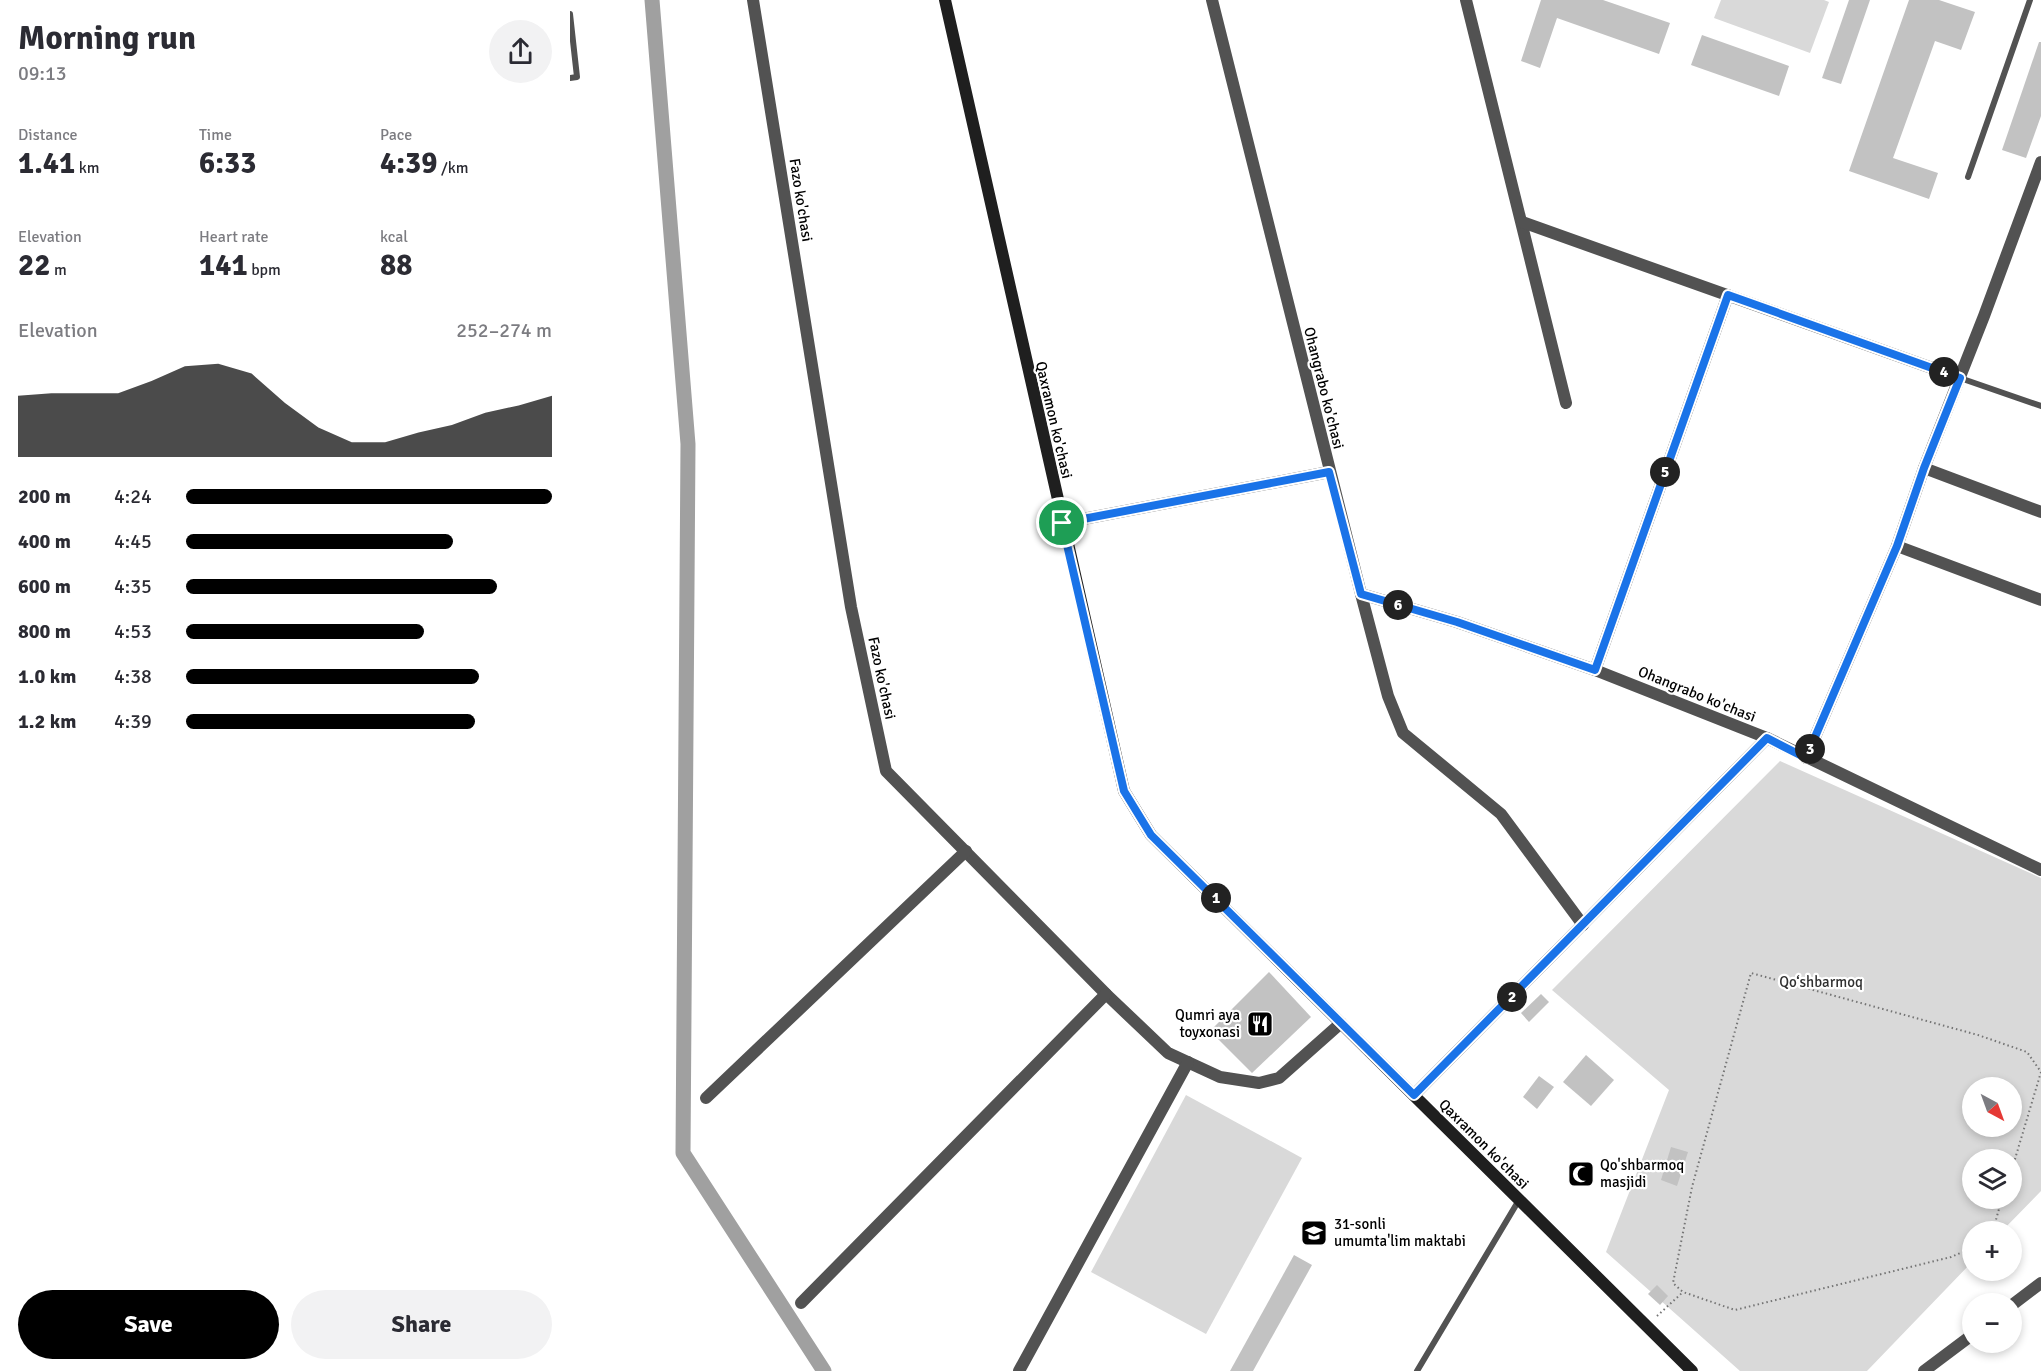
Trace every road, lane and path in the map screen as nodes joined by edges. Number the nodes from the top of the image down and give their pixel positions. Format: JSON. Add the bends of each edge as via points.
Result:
{"nodes":[{"id":1,"x":753,"y":0,"type":"edge"},
{"id":2,"x":945,"y":0,"type":"edge"},
{"id":3,"x":1212,"y":0,"type":"edge"},
{"id":4,"x":1466,"y":0,"type":"edge"},
{"id":5,"x":2030,"y":0,"type":"edge"},
{"id":6,"x":570,"y":14,"type":"edge"},
{"id":7,"x":570,"y":78,"type":"edge"},
{"id":8,"x":2041,"y":162,"type":"edge"},
{"id":9,"x":1968,"y":177,"type":"dead end"},
{"id":10,"x":1522,"y":222,"type":"junction"},
{"id":11,"x":1728,"y":295,"type":"junction"},
{"id":12,"x":1960,"y":378,"type":"junction"},
{"id":13,"x":1566,"y":403,"type":"dead end"},
{"id":14,"x":2041,"y":406,"type":"edge"},
{"id":15,"x":1924,"y":468,"type":"junction"},
{"id":16,"x":1329,"y":472,"type":"junction"},
{"id":17,"x":2041,"y":512,"type":"edge"},
{"id":18,"x":1062,"y":523,"type":"junction"},
{"id":19,"x":1897,"y":546,"type":"junction"},
{"id":20,"x":1361,"y":594,"type":"junction"},
{"id":21,"x":2041,"y":600,"type":"edge"},
{"id":22,"x":1595,"y":670,"type":"junction"},
{"id":23,"x":1767,"y":738,"type":"junction"},
{"id":24,"x":1806,"y":758,"type":"junction"},
{"id":25,"x":966,"y":851,"type":"junction"},
{"id":26,"x":2041,"y":870,"type":"edge"},
{"id":27,"x":1583,"y":925,"type":"junction"},
{"id":28,"x":1106,"y":994,"type":"junction"},
{"id":29,"x":1341,"y":1023,"type":"junction"},
{"id":30,"x":1188,"y":1062,"type":"junction"},
{"id":31,"x":1414,"y":1095,"type":"junction"},
{"id":32,"x":706,"y":1098,"type":"dead end"},
{"id":33,"x":2018,"y":1149,"type":"edge"},
{"id":34,"x":1519,"y":1200,"type":"junction"},
{"id":35,"x":1962,"y":1252,"type":"edge"},
{"id":36,"x":2041,"y":1283,"type":"edge"},
{"id":37,"x":1683,"y":1292,"type":"junction"},
{"id":38,"x":2022,"y":1297,"type":"edge"},
{"id":39,"x":801,"y":1303,"type":"dead end"},
{"id":40,"x":1646,"y":1326,"type":"junction"},
{"id":41,"x":1962,"y":1342,"type":"edge"},
{"id":42,"x":1019,"y":1371,"type":"edge"},
{"id":43,"x":1417,"y":1371,"type":"edge"},
{"id":44,"x":1692,"y":1371,"type":"edge"},
{"id":45,"x":1924,"y":1371,"type":"edge"}],
"edges":[{"from":1,"to":25,"type":"street","name":"Fazo ko'chasi","via":[[851,607],[886,771]]},
{"from":2,"to":18,"type":"street","name":"Qaxramon ko'chasi"},
{"from":3,"to":16,"type":"street","name":"Ohangrabo ko'chasi"},
{"from":4,"to":10,"type":"street"},
{"from":5,"to":9,"type":"lane"},
{"from":6,"to":7,"type":"lane","via":[[577,77]]},
{"from":8,"to":12,"type":"street"},
{"from":10,"to":11,"type":"street"},
{"from":10,"to":13,"type":"street"},
{"from":11,"to":12,"type":"street"},
{"from":11,"to":22,"type":"street"},
{"from":12,"to":14,"type":"lane"},
{"from":12,"to":15,"type":"street"},
{"from":15,"to":17,"type":"street"},
{"from":15,"to":19,"type":"street"},
{"from":16,"to":18,"type":"street"},
{"from":16,"to":20,"type":"street","name":"Ohangrabo ko'chasi"},
{"from":18,"to":29,"type":"street","name":"Qaxramon ko'chasi","via":[[1124,791],[1151,835]]},
{"from":19,"to":21,"type":"street"},
{"from":19,"to":24,"type":"street"},
{"from":20,"to":22,"type":"street","name":"Ohangrabo ko'chasi","via":[[1457,622]]},
{"from":20,"to":27,"type":"street","via":[[1388,696],[1403,733],[1501,814]]},
{"from":22,"to":23,"type":"street","name":"Ohangrabo ko'chasi"},
{"from":23,"to":24,"type":"street","name":"Ohangrabo ko'chasi"},
{"from":23,"to":27,"type":"street"},
{"from":24,"to":26,"type":"street","name":"Ohangrabo ko'chasi"},
{"from":25,"to":28,"type":"street","name":"Fazo ko'chasi"},
{"from":25,"to":32,"type":"street"},
{"from":27,"to":31,"type":"street"},
{"from":28,"to":30,"type":"street","name":"Fazo ko'chasi","via":[[1168,1053]]},
{"from":28,"to":39,"type":"street"},
{"from":29,"to":30,"type":"street","name":"Fazo ko'chasi","via":[[1279,1077],[1259,1083],[1220,1077]]},
{"from":29,"to":31,"type":"street","name":"Qaxramon ko'chasi"},
{"from":30,"to":42,"type":"street"},
{"from":31,"to":34,"type":"street","name":"Qaxramon ko'chasi"},
{"from":33,"to":37,"type":"path","via":[[2041,1072],[2027,1052],[1751,973],[1692,1187],[1673,1283]]},
{"from":34,"to":40,"type":"street","name":"Qaxramon ko'chasi"},
{"from":34,"to":43,"type":"lane"},
{"from":35,"to":37,"type":"path","via":[[1735,1310]]},
{"from":36,"to":38,"type":"street"},
{"from":37,"to":40,"type":"path"},
{"from":40,"to":44,"type":"street","name":"Qaxramon ko'chasi"},
{"from":41,"to":45,"type":"street"}]}
